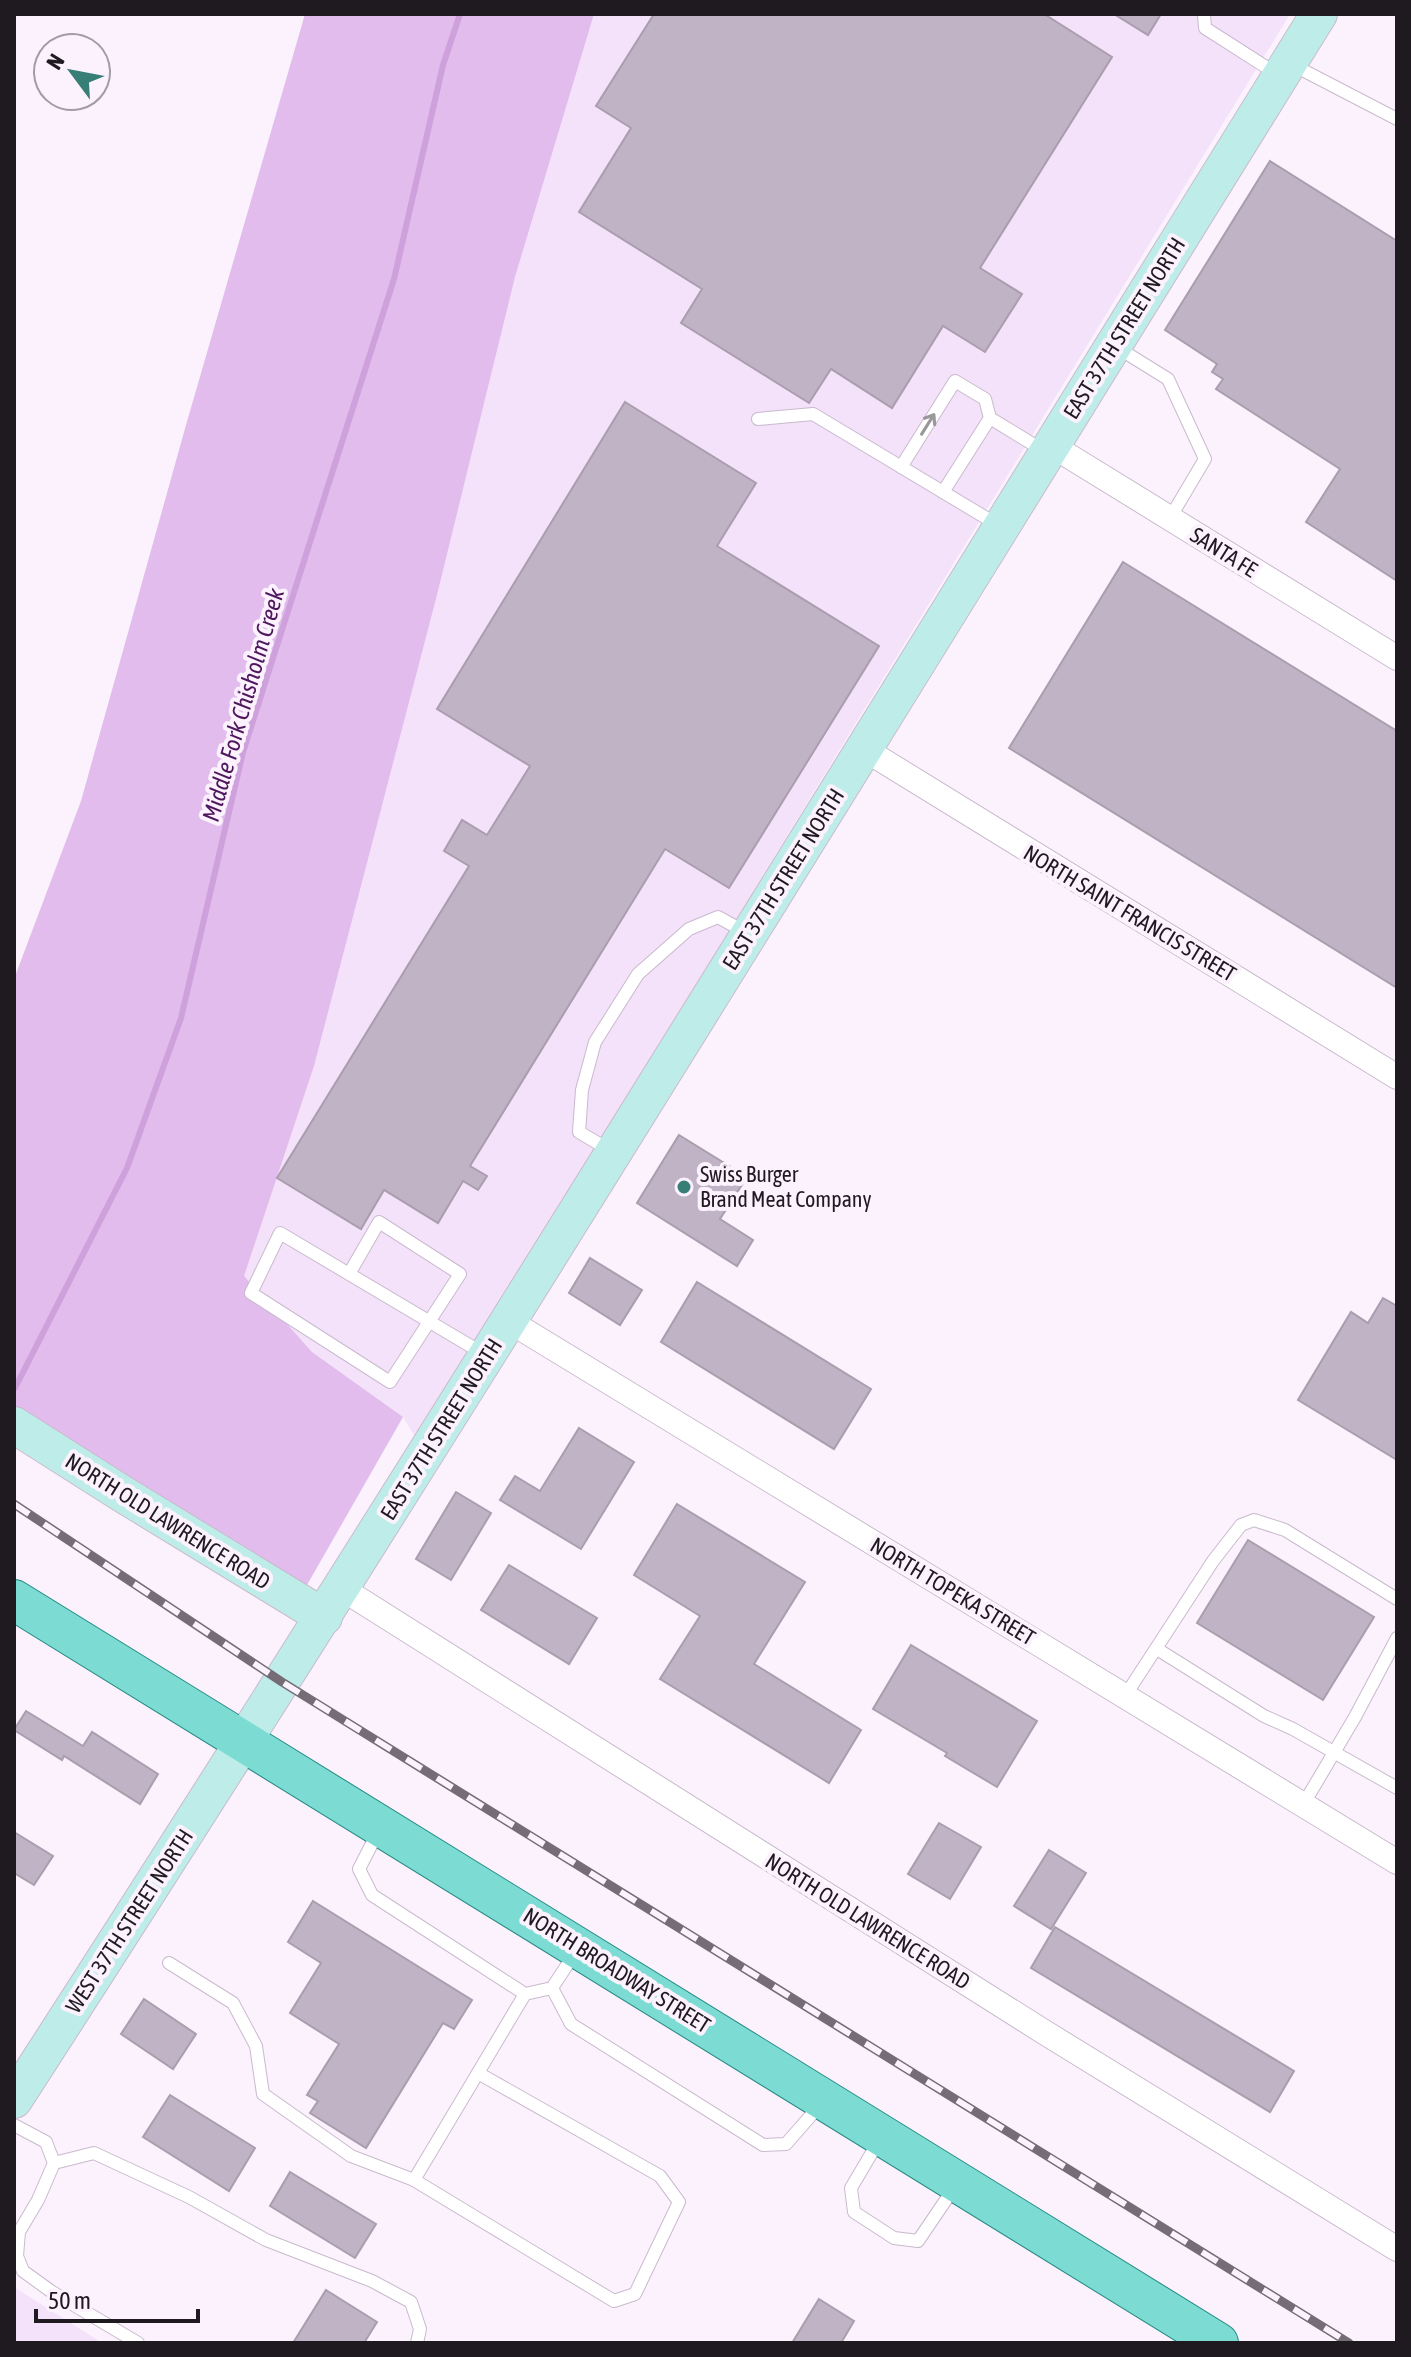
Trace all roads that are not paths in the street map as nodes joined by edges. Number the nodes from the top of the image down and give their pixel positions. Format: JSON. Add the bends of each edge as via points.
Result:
{"nodes":[{"id":1,"x":1204,"y":14,"type":"edge"},
{"id":2,"x":1319,"y":14,"type":"edge"},
{"id":3,"x":1284,"y":69,"type":"junction"},
{"id":4,"x":1397,"y":119,"type":"edge"},
{"id":5,"x":1113,"y":345,"type":"junction"},
{"id":6,"x":990,"y":418,"type":"junction"},
{"id":7,"x":758,"y":419,"type":"dead end"},
{"id":8,"x":1049,"y":449,"type":"junction"},
{"id":9,"x":901,"y":467,"type":"junction"},
{"id":10,"x":943,"y":492,"type":"junction"},
{"id":11,"x":1170,"y":518,"type":"junction"},
{"id":12,"x":1001,"y":527,"type":"junction"},
{"id":13,"x":1397,"y":658,"type":"edge"},
{"id":14,"x":864,"y":749,"type":"junction"},
{"id":15,"x":749,"y":934,"type":"junction"},
{"id":16,"x":1397,"y":1077,"type":"edge"},
{"id":17,"x":613,"y":1152,"type":"junction"},
{"id":18,"x":349,"y":1274,"type":"junction"},
{"id":19,"x":509,"y":1321,"type":"junction"},
{"id":20,"x":429,"y":1322,"type":"junction"},
{"id":21,"x":487,"y":1356,"type":"junction"},
{"id":22,"x":14,"y":1425,"type":"edge"},
{"id":23,"x":1397,"y":1599,"type":"edge"},
{"id":24,"x":14,"y":1600,"type":"edge"},
{"id":25,"x":332,"y":1602,"type":"junction"},
{"id":26,"x":1397,"y":1638,"type":"edge"},
{"id":27,"x":1157,"y":1649,"type":"junction"},
{"id":28,"x":1125,"y":1696,"type":"junction"},
{"id":29,"x":245,"y":1742,"type":"junction"},
{"id":30,"x":1335,"y":1752,"type":"junction"},
{"id":31,"x":1397,"y":1788,"type":"edge"},
{"id":32,"x":1303,"y":1805,"type":"junction"},
{"id":33,"x":381,"y":1825,"type":"junction"},
{"id":34,"x":1397,"y":1862,"type":"edge"},
{"id":35,"x":579,"y":1947,"type":"junction"},
{"id":36,"x":169,"y":1963,"type":"dead end"},
{"id":37,"x":552,"y":1988,"type":"junction"},
{"id":38,"x":525,"y":1994,"type":"junction"},
{"id":39,"x":478,"y":2073,"type":"junction"},
{"id":40,"x":825,"y":2099,"type":"junction"},
{"id":41,"x":14,"y":2100,"type":"edge"},
{"id":42,"x":14,"y":2125,"type":"edge"},
{"id":43,"x":882,"y":2135,"type":"junction"},
{"id":44,"x":54,"y":2163,"type":"junction"},
{"id":45,"x":414,"y":2180,"type":"junction"},
{"id":46,"x":958,"y":2182,"type":"junction"},
{"id":47,"x":1397,"y":2249,"type":"edge"},
{"id":48,"x":138,"y":2343,"type":"edge"},
{"id":49,"x":417,"y":2343,"type":"edge"},
{"id":50,"x":1218,"y":2343,"type":"edge"}],
"edges":[{"from":1,"to":3,"type":"lane","via":[[1205,28]]},
{"from":2,"to":3,"type":"main road","name":"EAST 37TH STREET NORTH"},
{"from":3,"to":4,"type":"lane"},
{"from":3,"to":5,"type":"main road","name":"EAST 37TH STREET NORTH"},
{"from":5,"to":8,"type":"main road","name":"EAST 37TH STREET NORTH"},
{"from":5,"to":11,"type":"lane","via":[[1168,379],[1205,459]]},
{"from":6,"to":8,"type":"lane"},
{"from":9,"to":6,"type":"lane","one_way":true,"via":[[955,381],[985,399]]},
{"from":6,"to":10,"type":"lane"},
{"from":7,"to":9,"type":"lane","via":[[813,414]]},
{"from":8,"to":11,"type":"street","name":"SANTA FE"},
{"from":8,"to":12,"type":"main road","name":"EAST 37TH STREET NORTH"},
{"from":9,"to":10,"type":"lane"},
{"from":10,"to":12,"type":"lane"},
{"from":11,"to":13,"type":"street","name":"SANTA FE"},
{"from":12,"to":14,"type":"main road","name":"EAST 37TH STREET NORTH"},
{"from":14,"to":15,"type":"main road","name":"EAST 37TH STREET NORTH"},
{"from":14,"to":16,"type":"street","name":"NORTH SAINT FRANCIS STREET"},
{"from":15,"to":17,"type":"main road","name":"EAST 37TH STREET NORTH"},
{"from":15,"to":17,"type":"lane","via":[[718,917],[689,929],[638,974],[595,1042],[582,1090],[579,1132]]},
{"from":17,"to":19,"type":"main road","name":"EAST 37TH STREET NORTH"},
{"from":18,"to":20,"type":"lane"},
{"from":18,"to":20,"type":"lane","via":[[379,1222],[460,1274]]},
{"from":18,"to":20,"type":"lane","via":[[280,1233],[251,1293],[390,1382]]},
{"from":19,"to":21,"type":"main road","name":"EAST 37TH STREET NORTH"},
{"from":19,"to":28,"type":"street","name":"NORTH TOPEKA STREET"},
{"from":20,"to":21,"type":"lane"},
{"from":21,"to":25,"type":"main road","name":"EAST 37TH STREET NORTH"},
{"from":22,"to":25,"type":"main road","name":"NORTH OLD LAWRENCE ROAD","via":[[121,1493]]},
{"from":23,"to":27,"type":"lane","via":[[1285,1530],[1254,1520],[1241,1525],[1213,1561]]},
{"from":24,"to":29,"type":"main road","name":"NORTH BROADWAY STREET"},
{"from":25,"to":29,"type":"main road","name":"EAST 37TH STREET NORTH"},
{"from":25,"to":47,"type":"street","name":"NORTH OLD LAWRENCE ROAD"},
{"from":26,"to":30,"type":"lane"},
{"from":27,"to":28,"type":"lane"},
{"from":27,"to":30,"type":"lane","via":[[1264,1716]]},
{"from":28,"to":32,"type":"street","name":"NORTH TOPEKA STREET"},
{"from":29,"to":33,"type":"main road","name":"NORTH BROADWAY STREET"},
{"from":29,"to":41,"type":"main road","name":"WEST 37TH STREET NORTH"},
{"from":30,"to":31,"type":"lane"},
{"from":30,"to":32,"type":"lane"},
{"from":32,"to":34,"type":"street","name":"NORTH TOPEKA STREET"},
{"from":33,"to":35,"type":"main road","name":"NORTH BROADWAY STREET"},
{"from":33,"to":38,"type":"lane","via":[[359,1869],[372,1895]]},
{"from":35,"to":37,"type":"lane"},
{"from":35,"to":40,"type":"main road","name":"NORTH BROADWAY STREET"},
{"from":36,"to":45,"type":"lane","via":[[233,2003],[256,2046],[263,2094],[351,2156]]},
{"from":37,"to":38,"type":"lane"},
{"from":37,"to":40,"type":"lane","via":[[571,2024],[763,2145],[786,2144]]},
{"from":38,"to":39,"type":"lane"},
{"from":39,"to":45,"type":"lane"},
{"from":39,"to":45,"type":"lane","via":[[660,2176],[679,2202],[635,2294],[614,2301]]},
{"from":40,"to":43,"type":"main road","name":"NORTH BROADWAY STREET"},
{"from":42,"to":44,"type":"lane","via":[[46,2142]]},
{"from":43,"to":46,"type":"main road","name":"NORTH BROADWAY STREET"},
{"from":43,"to":46,"type":"lane","via":[[851,2188],[854,2212],[894,2238],[918,2241]]},
{"from":44,"to":48,"type":"lane","via":[[19,2232],[17,2256],[23,2271]]},
{"from":44,"to":49,"type":"lane","via":[[94,2153],[266,2240],[372,2281],[411,2302],[420,2329]]},
{"from":46,"to":50,"type":"main road","name":"NORTH BROADWAY STREET"}]}
